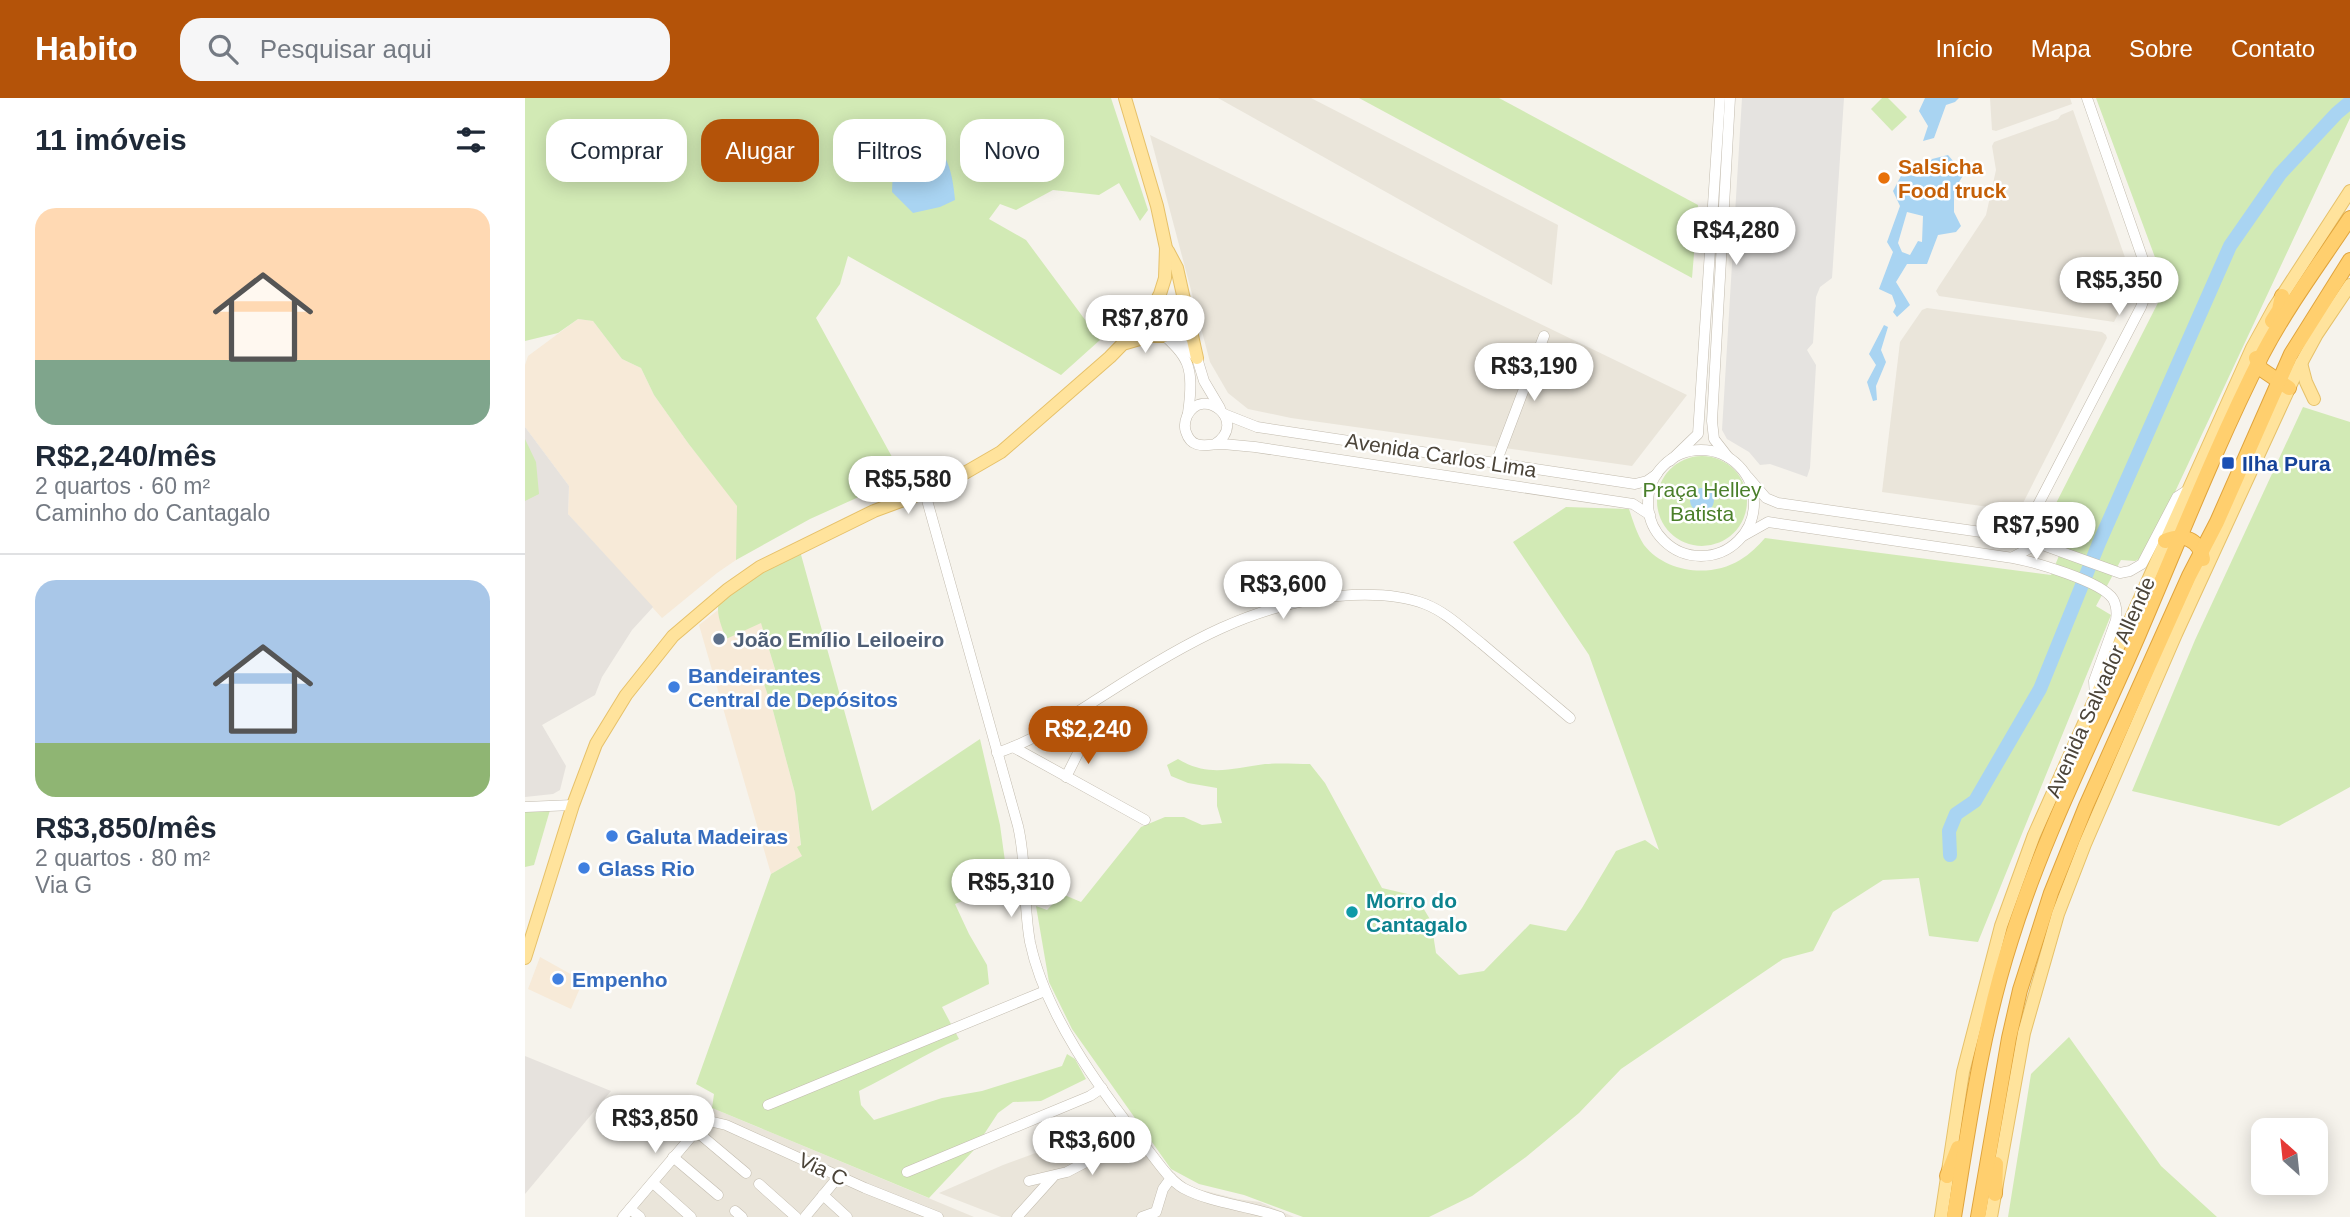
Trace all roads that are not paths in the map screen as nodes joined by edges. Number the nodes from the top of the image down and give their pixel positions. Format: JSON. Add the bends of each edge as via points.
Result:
{"nodes":[{"id":1,"x":1125,"y":98,"type":"edge"},
{"id":2,"x":1720,"y":98,"type":"edge"},
{"id":3,"x":1730,"y":98,"type":"edge"},
{"id":4,"x":2087,"y":98,"type":"edge"},
{"id":5,"x":2350,"y":191,"type":"edge"},
{"id":6,"x":2350,"y":218,"type":"edge"},
{"id":7,"x":1166,"y":248,"type":"junction"},
{"id":8,"x":2350,"y":260,"type":"edge"},
{"id":9,"x":2350,"y":285,"type":"edge"},
{"id":10,"x":2281,"y":296,"type":"junction"},
{"id":11,"x":1149,"y":316,"type":"junction"},
{"id":12,"x":1164,"y":336,"type":"junction"},
{"id":13,"x":1544,"y":336,"type":"dead end"},
{"id":14,"x":1122,"y":345,"type":"junction"},
{"id":15,"x":1197,"y":358,"type":"junction"},
{"id":16,"x":2283,"y":377,"type":"junction"},
{"id":17,"x":2250,"y":380,"type":"junction"},
{"id":18,"x":2314,"y":399,"type":"dead end"},
{"id":19,"x":1222,"y":412,"type":"junction"},
{"id":20,"x":1188,"y":415,"type":"junction"},
{"id":21,"x":1216,"y":444,"type":"junction"},
{"id":22,"x":1728,"y":457,"type":"junction"},
{"id":23,"x":1670,"y":461,"type":"junction"},
{"id":24,"x":1498,"y":464,"type":"junction"},
{"id":25,"x":1657,"y":474,"type":"junction"},
{"id":26,"x":1748,"y":477,"type":"junction"},
{"id":27,"x":2188,"y":490,"type":"junction"},
{"id":28,"x":925,"y":493,"type":"junction"},
{"id":29,"x":1650,"y":515,"type":"junction"},
{"id":30,"x":1743,"y":536,"type":"junction"},
{"id":31,"x":2023,"y":538,"type":"junction"},
{"id":32,"x":2172,"y":539,"type":"junction"},
{"id":33,"x":2034,"y":541,"type":"junction"},
{"id":34,"x":2202,"y":552,"type":"junction"},
{"id":35,"x":2013,"y":558,"type":"junction"},
{"id":36,"x":2176,"y":634,"type":"junction"},
{"id":37,"x":2095,"y":696,"type":"junction"},
{"id":38,"x":1570,"y":718,"type":"dead end"},
{"id":39,"x":1093,"y":740,"type":"dead end"},
{"id":40,"x":1013,"y":747,"type":"junction"},
{"id":41,"x":997,"y":753,"type":"junction"},
{"id":42,"x":1066,"y":776,"type":"junction"},
{"id":43,"x":573,"y":805,"type":"junction"},
{"id":44,"x":525,"y":807,"type":"edge"},
{"id":45,"x":1145,"y":820,"type":"dead end"},
{"id":46,"x":525,"y":958,"type":"edge"},
{"id":47,"x":1045,"y":991,"type":"junction"},
{"id":48,"x":2009,"y":1038,"type":"junction"},
{"id":49,"x":1979,"y":1066,"type":"junction"},
{"id":50,"x":1102,"y":1088,"type":"junction"},
{"id":51,"x":768,"y":1105,"type":"dead end"},
{"id":52,"x":696,"y":1130,"type":"junction"},
{"id":53,"x":1133,"y":1131,"type":"junction"},
{"id":54,"x":673,"y":1157,"type":"junction"},
{"id":55,"x":746,"y":1172,"type":"dead end"},
{"id":56,"x":907,"y":1172,"type":"dead end"},
{"id":57,"x":839,"y":1176,"type":"junction"},
{"id":58,"x":1947,"y":1176,"type":"junction"},
{"id":59,"x":1053,"y":1177,"type":"junction"},
{"id":60,"x":1171,"y":1178,"type":"junction"},
{"id":61,"x":1030,"y":1181,"type":"dead end"},
{"id":62,"x":653,"y":1183,"type":"junction"},
{"id":63,"x":759,"y":1184,"type":"dead end"},
{"id":64,"x":1995,"y":1194,"type":"junction"},
{"id":65,"x":718,"y":1195,"type":"dead end"},
{"id":66,"x":824,"y":1195,"type":"junction"},
{"id":67,"x":1246,"y":1206,"type":"junction"},
{"id":68,"x":626,"y":1213,"type":"edge"},
{"id":69,"x":640,"y":1217,"type":"edge"},
{"id":70,"x":691,"y":1217,"type":"edge"},
{"id":71,"x":796,"y":1217,"type":"edge"},
{"id":72,"x":805,"y":1217,"type":"edge"},
{"id":73,"x":847,"y":1217,"type":"edge"},
{"id":74,"x":938,"y":1217,"type":"edge"},
{"id":75,"x":1017,"y":1217,"type":"edge"},
{"id":76,"x":1142,"y":1217,"type":"edge"},
{"id":77,"x":1256,"y":1217,"type":"edge"},
{"id":78,"x":1280,"y":1217,"type":"edge"},
{"id":79,"x":1941,"y":1217,"type":"edge"},
{"id":80,"x":1954,"y":1217,"type":"edge"},
{"id":81,"x":1978,"y":1217,"type":"edge"},
{"id":82,"x":1991,"y":1217,"type":"edge"}],
"edges":[{"from":1,"to":7,"type":"main road"},
{"from":2,"to":23,"type":"street","via":[[1698,434]]},
{"from":3,"to":22,"type":"street","via":[[1712,421],[1714,439]]},
{"from":4,"to":31,"type":"street","via":[[2147,271],[2148,288]]},
{"from":5,"to":10,"type":"main road","name":"Avenida Salvador Allende"},
{"from":6,"to":16,"type":"highway","name":"Avenida Salvador Allende","via":[[2287,314]]},
{"from":7,"to":11,"type":"main road","via":[[1165,278]]},
{"from":7,"to":15,"type":"main road","via":[[1177,268]]},
{"from":8,"to":16,"type":"highway","name":"Avenida Salvador Allende","via":[[2306,327]]},
{"from":9,"to":16,"type":"main road","name":"Avenida Salvador Allende"},
{"from":10,"to":16,"type":"highway","via":[[2256,351]]},
{"from":10,"to":27,"type":"main road","name":"Avenida Salvador Allende","via":[[2248,356]]},
{"from":11,"to":12,"type":"street","name":"Avenida Carlos Lima"},
{"from":11,"to":14,"type":"main road"},
{"from":11,"to":15,"type":"street"},
{"from":12,"to":14,"type":"main road","via":[[1150,335]]},
{"from":12,"to":20,"type":"street","name":"Avenida Carlos Lima","via":[[1188,362]]},
{"from":13,"to":24,"type":"street"},
{"from":14,"to":28,"type":"main road","via":[[1001,452]]},
{"from":15,"to":19,"type":"street"},
{"from":16,"to":17,"type":"highway","name":"Avenida Salvador Allende"},
{"from":16,"to":17,"type":"highway"},
{"from":16,"to":18,"type":"main road","via":[[2306,382]]},
{"from":16,"to":34,"type":"highway","name":"Avenida Salvador Allende"},
{"from":16,"to":36,"type":"main road","name":"Avenida Salvador Allende"},
{"from":17,"to":32,"type":"highway","name":"Avenida Salvador Allende"},
{"from":19,"to":20,"type":"street","via":[[1204,404]]},
{"from":19,"to":21,"type":"street","via":[[1227,430]]},
{"from":19,"to":24,"type":"street","name":"Avenida Carlos Lima","via":[[1257,427]]},
{"from":20,"to":21,"type":"street","name":"Avenida Carlos Lima","via":[[1185,429],[1192,441]]},
{"from":21,"to":29,"type":"street","name":"Avenida Carlos Lima","via":[[1633,504]]},
{"from":22,"to":23,"type":"street","via":[[1697,451]]},
{"from":22,"to":26,"type":"street"},
{"from":23,"to":25,"type":"street"},
{"from":24,"to":25,"type":"street","name":"Avenida Carlos Lima","via":[[1635,484]]},
{"from":25,"to":29,"type":"street","via":[[1651,487]]},
{"from":26,"to":30,"type":"street","via":[[1753,513]]},
{"from":26,"to":31,"type":"street","via":[[1766,498],[1778,503]]},
{"from":27,"to":32,"type":"main road","name":"Avenida Salvador Allende"},
{"from":27,"to":33,"type":"street","via":[[2177,497],[2142,564],[2130,571],[2115,572]]},
{"from":28,"to":41,"type":"street"},
{"from":28,"to":43,"type":"main road","via":[[874,510],[789,551],[746,576],[690,620],[650,663],[609,720]]},
{"from":29,"to":30,"type":"street","via":[[1664,541],[1690,555],[1719,553]]},
{"from":30,"to":35,"type":"street","via":[[1768,522]]},
{"from":31,"to":33,"type":"street"},
{"from":32,"to":34,"type":"highway","via":[[2193,541]]},
{"from":32,"to":37,"type":"main road","name":"Avenida Salvador Allende"},
{"from":32,"to":49,"type":"highway","name":"Avenida Salvador Allende","via":[[2139,633],[2028,887]]},
{"from":33,"to":35,"type":"street"},
{"from":34,"to":36,"type":"highway","via":[[2203,564],[2176,624]]},
{"from":34,"to":48,"type":"highway","name":"Avenida Salvador Allende","via":[[2063,862],[2032,951]]},
{"from":35,"to":37,"type":"street","via":[[2048,566],[2106,592],[2114,601],[2116,620],[2094,681]]},
{"from":36,"to":64,"type":"main road","name":"Avenida Salvador Allende","via":[[2055,924],[2019,1054]]},
{"from":37,"to":58,"type":"main road","name":"Avenida Salvador Allende","via":[[2000,926],[1963,1072]]},
{"from":38,"to":40,"type":"street","via":[[1441,612],[1407,598],[1334,596],[1270,608],[1222,626]]},
{"from":39,"to":42,"type":"street","via":[[1080,749]]},
{"from":40,"to":41,"type":"street"},
{"from":40,"to":42,"type":"street"},
{"from":41,"to":47,"type":"street","via":[[1021,841],[1031,944]]},
{"from":42,"to":45,"type":"street"},
{"from":43,"to":44,"type":"street"},
{"from":43,"to":46,"type":"main road"},
{"from":47,"to":50,"type":"street"},
{"from":47,"to":51,"type":"street"},
{"from":48,"to":64,"type":"highway"},
{"from":48,"to":81,"type":"highway","name":"Avenida Salvador Allende"},
{"from":49,"to":58,"type":"highway"},
{"from":49,"to":80,"type":"highway","name":"Avenida Salvador Allende"},
{"from":50,"to":53,"type":"street"},
{"from":50,"to":56,"type":"street"},
{"from":52,"to":54,"type":"street"},
{"from":52,"to":55,"type":"street"},
{"from":52,"to":57,"type":"street","name":"Via C","via":[[709,1121],[726,1125]]},
{"from":53,"to":59,"type":"street","via":[[1086,1163]]},
{"from":53,"to":60,"type":"street"},
{"from":54,"to":62,"type":"street"},
{"from":54,"to":65,"type":"street"},
{"from":57,"to":66,"type":"street"},
{"from":57,"to":74,"type":"street","name":"Via C"},
{"from":58,"to":79,"type":"main road","name":"Avenida Salvador Allende"},
{"from":59,"to":61,"type":"street"},
{"from":59,"to":75,"type":"street"},
{"from":60,"to":67,"type":"street","via":[[1194,1193]]},
{"from":60,"to":76,"type":"street","via":[[1156,1212]]},
{"from":62,"to":68,"type":"street"},
{"from":62,"to":70,"type":"street"},
{"from":63,"to":71,"type":"street"},
{"from":64,"to":82,"type":"main road","name":"Avenida Salvador Allende"},
{"from":66,"to":72,"type":"street"},
{"from":66,"to":73,"type":"street"},
{"from":67,"to":77,"type":"street"},
{"from":67,"to":78,"type":"street"},
{"from":68,"to":69,"type":"street"}]}
